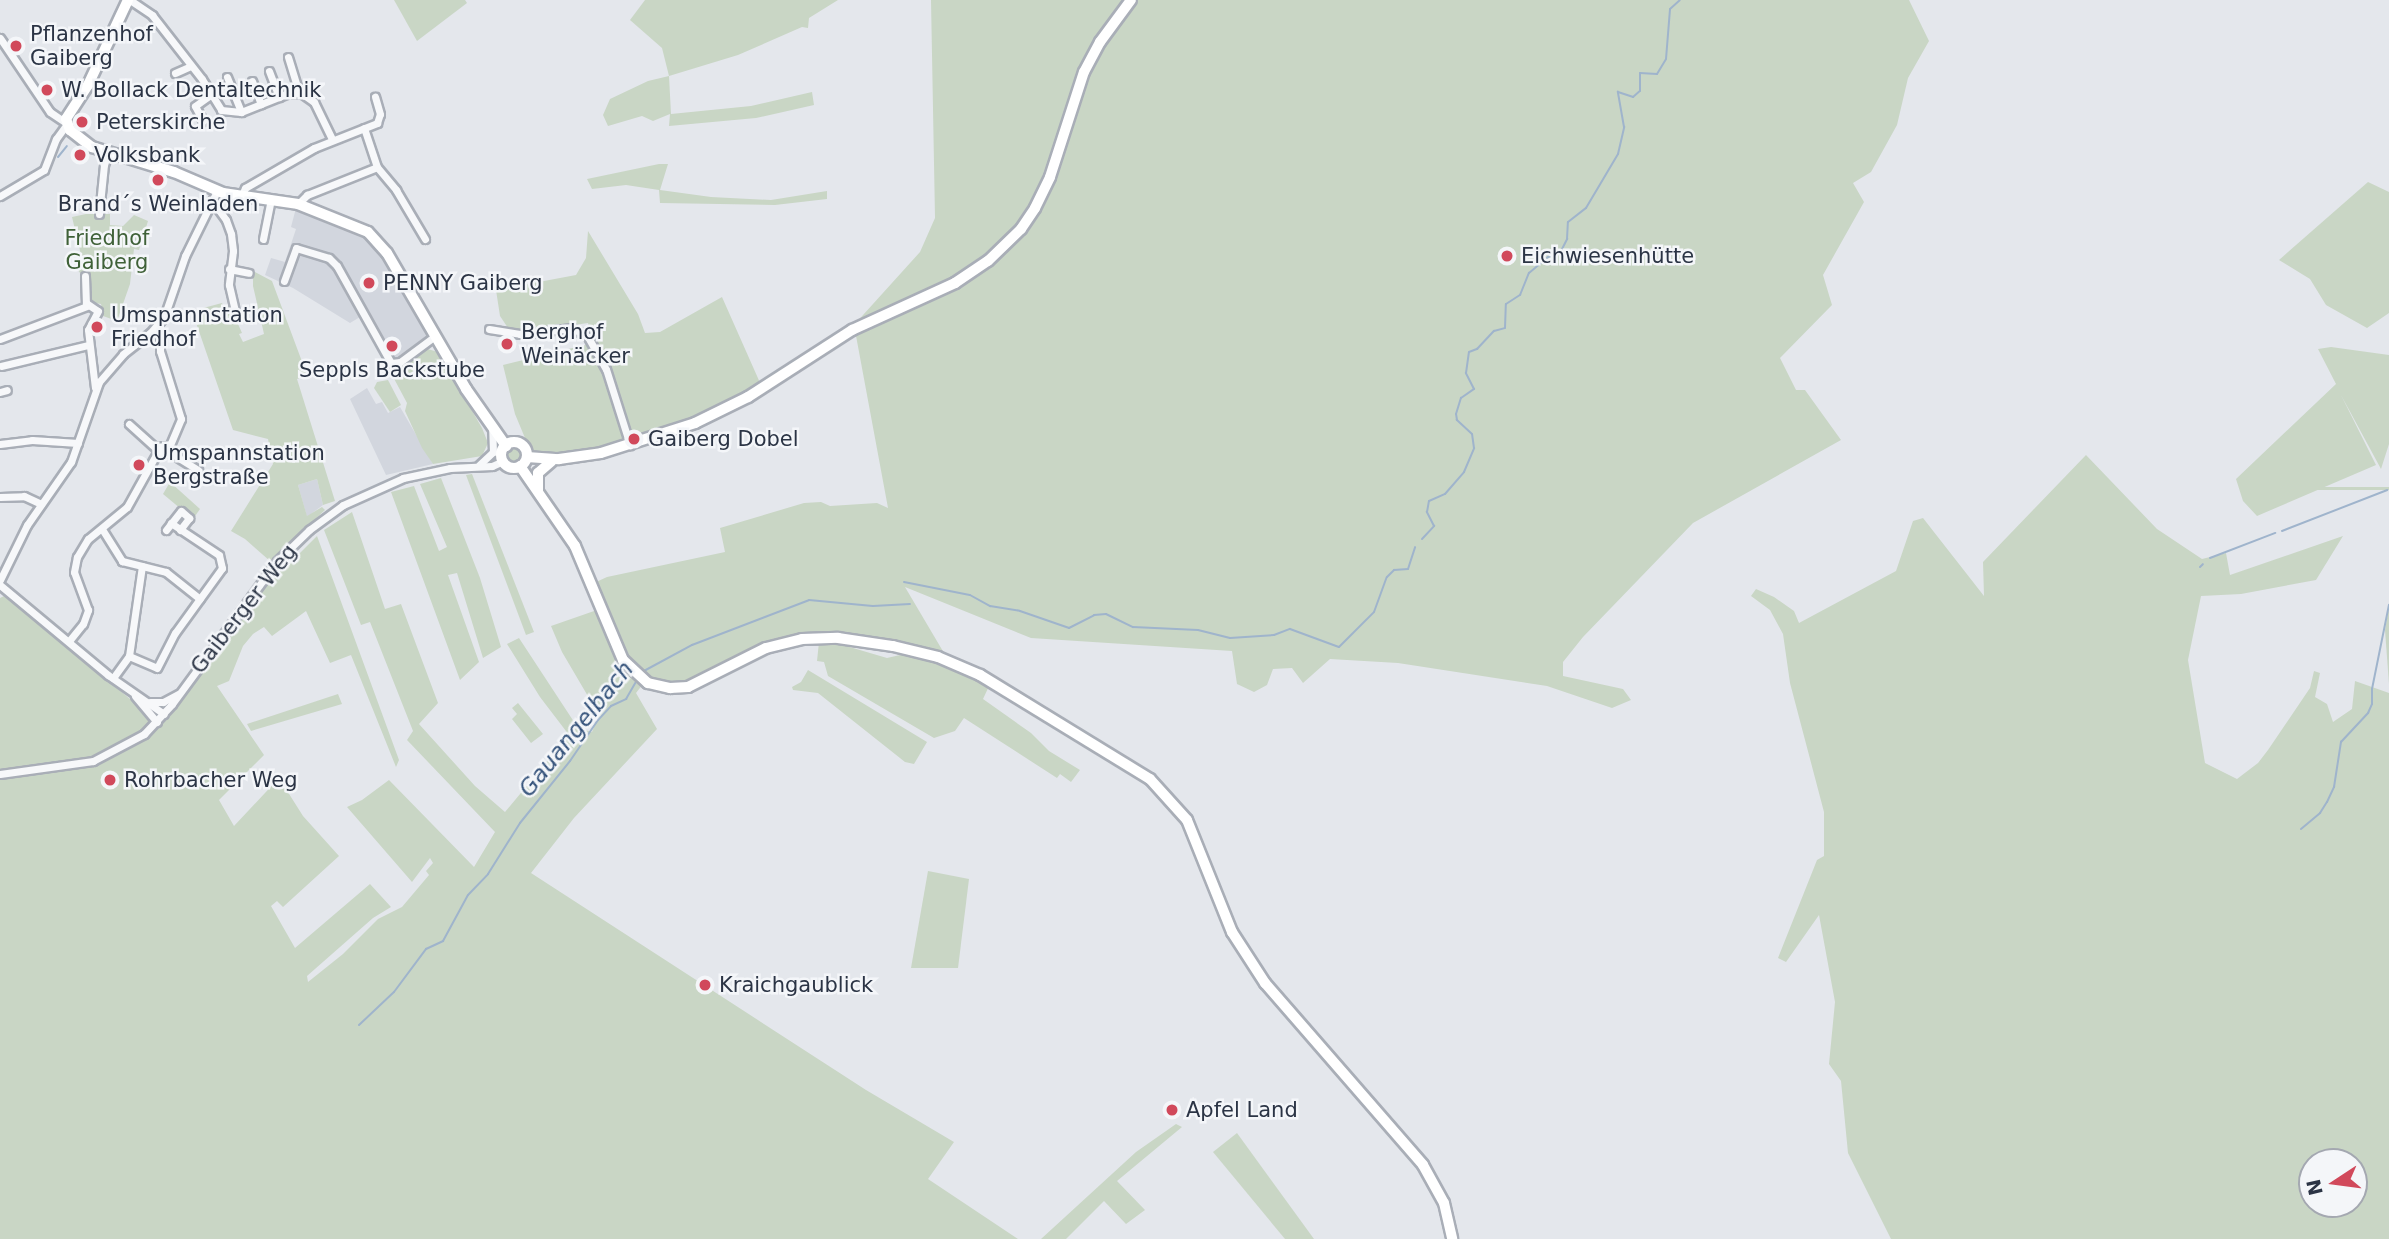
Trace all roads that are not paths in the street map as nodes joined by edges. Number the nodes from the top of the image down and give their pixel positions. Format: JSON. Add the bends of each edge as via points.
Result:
{"nodes":[{"id":1,"x":129,"y":0,"type":"edge"},
{"id":2,"x":1131,"y":0,"type":"edge"},
{"id":3,"x":1,"y":42,"type":"edge"},
{"id":4,"x":288,"y":57,"type":"dead end"},
{"id":5,"x":191,"y":66,"type":"junction"},
{"id":6,"x":269,"y":71,"type":"dead end"},
{"id":7,"x":175,"y":73,"type":"dead end"},
{"id":8,"x":227,"y":77,"type":"dead end"},
{"id":9,"x":252,"y":82,"type":"dead end"},
{"id":10,"x":299,"y":93,"type":"junction"},
{"id":11,"x":210,"y":95,"type":"junction"},
{"id":12,"x":279,"y":97,"type":"junction"},
{"id":13,"x":375,"y":97,"type":"dead end"},
{"id":14,"x":261,"y":104,"type":"junction"},
{"id":15,"x":241,"y":112,"type":"junction"},
{"id":16,"x":203,"y":121,"type":"dead end"},
{"id":17,"x":66,"y":124,"type":"junction"},
{"id":18,"x":364,"y":128,"type":"junction"},
{"id":19,"x":332,"y":139,"type":"junction"},
{"id":20,"x":108,"y":153,"type":"junction"},
{"id":21,"x":377,"y":167,"type":"junction"},
{"id":22,"x":217,"y":191,"type":"junction"},
{"id":23,"x":0,"y":196,"type":"edge"},
{"id":24,"x":241,"y":196,"type":"junction"},
{"id":25,"x":271,"y":199,"type":"junction"},
{"id":26,"x":213,"y":202,"type":"junction"},
{"id":27,"x":298,"y":204,"type":"junction"},
{"id":28,"x":99,"y":214,"type":"dead end"},
{"id":29,"x":263,"y":239,"type":"dead end"},
{"id":30,"x":425,"y":239,"type":"dead end"},
{"id":31,"x":229,"y":269,"type":"junction"},
{"id":32,"x":249,"y":272,"type":"dead end"},
{"id":33,"x":85,"y":276,"type":"dead end"},
{"id":34,"x":284,"y":281,"type":"dead end"},
{"id":35,"x":87,"y":306,"type":"junction"},
{"id":36,"x":235,"y":310,"type":"dead end"},
{"id":37,"x":156,"y":328,"type":"junction"},
{"id":38,"x":489,"y":329,"type":"dead end"},
{"id":39,"x":435,"y":336,"type":"junction"},
{"id":40,"x":0,"y":339,"type":"edge"},
{"id":41,"x":88,"y":345,"type":"junction"},
{"id":42,"x":1,"y":366,"type":"edge"},
{"id":43,"x":96,"y":388,"type":"junction"},
{"id":44,"x":129,"y":424,"type":"dead end"},
{"id":45,"x":492,"y":427,"type":"junction"},
{"id":46,"x":78,"y":443,"type":"junction"},
{"id":47,"x":0,"y":444,"type":"edge"},
{"id":48,"x":630,"y":445,"type":"junction"},
{"id":49,"x":506,"y":446,"type":"junction"},
{"id":50,"x":166,"y":449,"type":"junction"},
{"id":51,"x":156,"y":451,"type":"junction"},
{"id":52,"x":556,"y":459,"type":"junction"},
{"id":53,"x":503,"y":461,"type":"junction"},
{"id":54,"x":523,"y":462,"type":"junction"},
{"id":55,"x":479,"y":465,"type":"junction"},
{"id":56,"x":198,"y":470,"type":"dead end"},
{"id":57,"x":539,"y":494,"type":"junction"},
{"id":58,"x":0,"y":497,"type":"edge"},
{"id":59,"x":41,"y":504,"type":"junction"},
{"id":60,"x":102,"y":529,"type":"junction"},
{"id":61,"x":180,"y":530,"type":"junction"},
{"id":62,"x":142,"y":566,"type":"junction"},
{"id":63,"x":0,"y":582,"type":"edge"},
{"id":64,"x":200,"y":598,"type":"junction"},
{"id":65,"x":69,"y":641,"type":"junction"},
{"id":66,"x":129,"y":656,"type":"junction"},
{"id":67,"x":113,"y":678,"type":"junction"},
{"id":68,"x":130,"y":691,"type":"junction"},
{"id":69,"x":180,"y":693,"type":"junction"},
{"id":70,"x":149,"y":702,"type":"junction"},
{"id":71,"x":164,"y":714,"type":"junction"},
{"id":72,"x":157,"y":722,"type":"junction"},
{"id":73,"x":0,"y":774,"type":"edge"},
{"id":74,"x":1452,"y":1239,"type":"edge"}],
"edges":[{"from":1,"to":5,"type":"street","via":[[148,6]]},
{"from":1,"to":17,"type":"main road"},
{"from":2,"to":48,"type":"main road","via":[[1084,72],[1043,192],[1002,250],[963,278],[841,337],[731,406],[676,431]]},
{"from":3,"to":17,"type":"street","via":[[50,112]]},
{"from":4,"to":10,"type":"street"},
{"from":5,"to":7,"type":"street"},
{"from":5,"to":11,"type":"street"},
{"from":6,"to":12,"type":"street"},
{"from":8,"to":15,"type":"street"},
{"from":9,"to":14,"type":"street"},
{"from":10,"to":12,"type":"street"},
{"from":10,"to":19,"type":"street","via":[[314,102]]},
{"from":11,"to":15,"type":"street","via":[[222,110]]},
{"from":11,"to":16,"type":"street","via":[[195,106]]},
{"from":12,"to":14,"type":"street"},
{"from":13,"to":18,"type":"street","via":[[379,120]]},
{"from":14,"to":15,"type":"street"},
{"from":17,"to":20,"type":"main road","via":[[82,141]]},
{"from":17,"to":23,"type":"street","via":[[44,170]]},
{"from":18,"to":19,"type":"street"},
{"from":18,"to":21,"type":"street"},
{"from":19,"to":24,"type":"street","via":[[245,188]]},
{"from":20,"to":22,"type":"main road","via":[[174,172]]},
{"from":20,"to":28,"type":"street"},
{"from":21,"to":27,"type":"street","via":[[303,197]]},
{"from":21,"to":30,"type":"street"},
{"from":22,"to":24,"type":"main road"},
{"from":22,"to":26,"type":"street"},
{"from":24,"to":25,"type":"main road"},
{"from":25,"to":27,"type":"main road"},
{"from":25,"to":29,"type":"street"},
{"from":26,"to":31,"type":"street","via":[[230,229],[233,251]]},
{"from":26,"to":37,"type":"street","via":[[188,248]]},
{"from":27,"to":39,"type":"main road","via":[[363,229],[379,242]]},
{"from":31,"to":32,"type":"street"},
{"from":31,"to":36,"type":"street"},
{"from":33,"to":35,"type":"street"},
{"from":34,"to":39,"type":"street","via":[[296,248],[329,258],[391,363],[400,362]]},
{"from":35,"to":40,"type":"street"},
{"from":35,"to":41,"type":"street","via":[[98,310],[88,328]]},
{"from":37,"to":43,"type":"street","via":[[123,354]]},
{"from":37,"to":50,"type":"street","via":[[180,422]]},
{"from":38,"to":48,"type":"street","via":[[520,334],[572,328],[588,337],[606,368]]},
{"from":39,"to":45,"type":"main road"},
{"from":41,"to":42,"type":"street"},
{"from":41,"to":43,"type":"street"},
{"from":43,"to":46,"type":"street"},
{"from":44,"to":51,"type":"street"},
{"from":45,"to":49,"type":"main road"},
{"from":45,"to":55,"type":"street","via":[[494,450]]},
{"from":46,"to":47,"type":"street","via":[[28,440]]},
{"from":46,"to":59,"type":"street","via":[[71,462]]},
{"from":48,"to":52,"type":"main road"},
{"from":49,"to":53,"type":"main road"},
{"from":49,"to":54,"type":"main road","via":[[525,448]]},
{"from":50,"to":51,"type":"street","via":[[161,444]]},
{"from":50,"to":56,"type":"street"},
{"from":51,"to":60,"type":"street","via":[[127,507]]},
{"from":52,"to":54,"type":"main road"},
{"from":52,"to":57,"type":"main road","via":[[538,473]]},
{"from":53,"to":54,"type":"main road","via":[[512,468]]},
{"from":53,"to":55,"type":"street","name":"Gaiberger Weg"},
{"from":54,"to":57,"type":"main road"},
{"from":55,"to":69,"type":"street","name":"Gaiberger Weg","via":[[393,481],[315,525],[262,579]]},
{"from":57,"to":74,"type":"main road","via":[[575,546],[623,660],[648,683],[688,687],[766,648],[802,639],[838,638],[893,646],[938,657],[980,675],[1150,779],[1172,800],[1194,832],[1226,919],[1265,984],[1423,1165],[1444,1203]]},
{"from":58,"to":59,"type":"street","via":[[24,496]]},
{"from":59,"to":63,"type":"street"},
{"from":60,"to":62,"type":"street","via":[[118,558]]},
{"from":60,"to":65,"type":"street","via":[[86,541],[75,562],[89,608]]},
{"from":61,"to":61,"type":"street","via":[[169,527],[181,512],[189,518]]},
{"from":61,"to":64,"type":"street","via":[[219,555],[222,562],[220,574]]},
{"from":62,"to":64,"type":"street","via":[[178,579]]},
{"from":62,"to":66,"type":"street"},
{"from":63,"to":65,"type":"street"},
{"from":64,"to":66,"type":"street","via":[[157,668]]},
{"from":65,"to":67,"type":"street"},
{"from":66,"to":67,"type":"street"},
{"from":67,"to":68,"type":"street"},
{"from":68,"to":70,"type":"street"},
{"from":68,"to":72,"type":"street"},
{"from":69,"to":70,"type":"street","via":[[165,701]]},
{"from":69,"to":71,"type":"street","name":"Gaiberger Weg"},
{"from":70,"to":71,"type":"street"},
{"from":71,"to":72,"type":"street","name":"Gaiberger Weg"},
{"from":72,"to":73,"type":"street","name":"Gaiberger Weg","via":[[129,745],[102,758]]}]}
